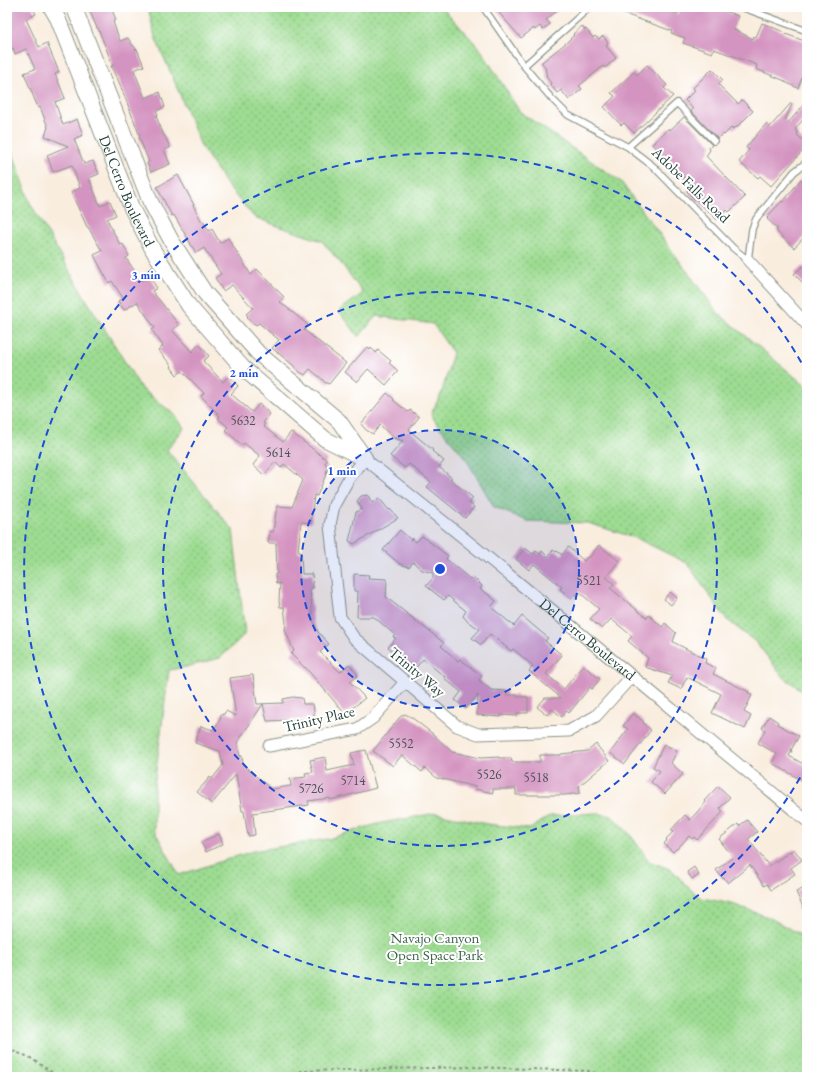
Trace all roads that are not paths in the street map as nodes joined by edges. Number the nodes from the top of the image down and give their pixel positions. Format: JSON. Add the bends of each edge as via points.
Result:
{"nodes":[{"id":1,"x":52,"y":7,"type":"edge"},
{"id":2,"x":74,"y":7,"type":"edge"},
{"id":3,"x":483,"y":7,"type":"edge"},
{"id":4,"x":590,"y":7,"type":"edge"},
{"id":5,"x":741,"y":7,"type":"edge"},
{"id":6,"x":807,"y":31,"type":"edge"},
{"id":7,"x":524,"y":66,"type":"junction"},
{"id":8,"x":714,"y":141,"type":"dead end"},
{"id":9,"x":628,"y":148,"type":"junction"},
{"id":10,"x":807,"y":162,"type":"edge"},
{"id":11,"x":748,"y":260,"type":"junction"},
{"id":12,"x":807,"y":325,"type":"edge"},
{"id":13,"x":365,"y":459,"type":"junction"},
{"id":14,"x":632,"y":676,"type":"junction"},
{"id":15,"x":405,"y":682,"type":"junction"},
{"id":16,"x":269,"y":746,"type":"dead end"},
{"id":17,"x":807,"y":821,"type":"edge"}],
"edges":[{"from":1,"to":13,"type":"street","name":"Del Cerro Boulevard","via":[[132,210],[153,250],[189,306],[243,368],[325,439]]},
{"from":2,"to":13,"type":"street","name":"Del Cerro Boulevard","via":[[150,201],[205,293],[258,353],[339,421]]},
{"from":3,"to":7,"type":"lane","name":"Adobe Falls Road"},
{"from":4,"to":7,"type":"lane"},
{"from":5,"to":6,"type":"lane"},
{"from":7,"to":9,"type":"lane","name":"Adobe Falls Road","via":[[568,114]]},
{"from":8,"to":9,"type":"lane","via":[[677,103]]},
{"from":9,"to":11,"type":"lane","name":"Adobe Falls Road","via":[[654,167],[733,248]]},
{"from":10,"to":11,"type":"lane","via":[[794,172],[756,219],[752,229]]},
{"from":11,"to":12,"type":"street","name":"Adobe Falls Road"},
{"from":13,"to":14,"type":"street","name":"Del Cerro Boulevard"},
{"from":13,"to":15,"type":"street","name":"Trinity Way","via":[[349,478],[334,505],[330,526],[340,617],[354,638]]},
{"from":14,"to":15,"type":"street","name":"Trinity Way","via":[[596,716],[569,731],[478,734],[458,726]]},
{"from":14,"to":17,"type":"street","name":"Del Cerro Boulevard"},
{"from":15,"to":16,"type":"street","name":"Trinity Place","via":[[373,718],[357,728]]}]}
